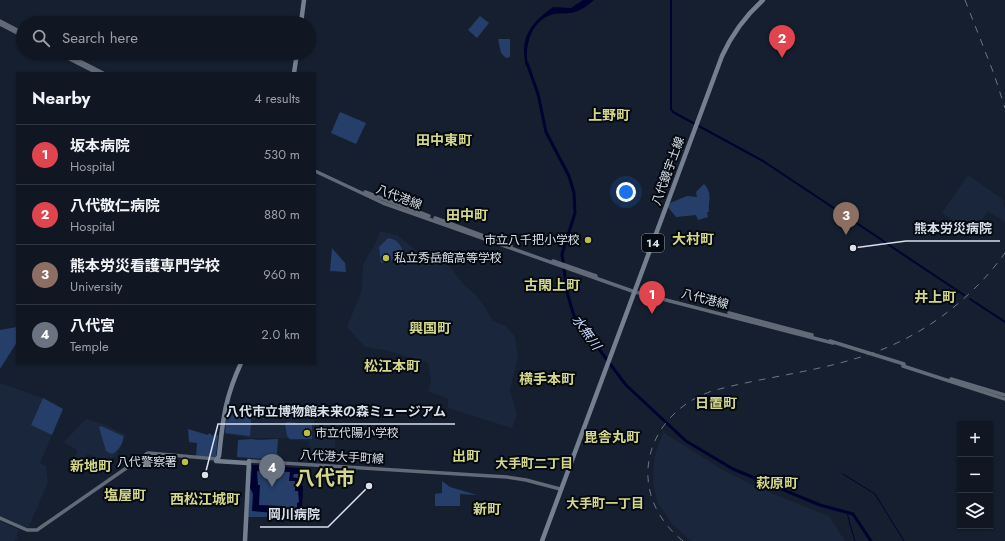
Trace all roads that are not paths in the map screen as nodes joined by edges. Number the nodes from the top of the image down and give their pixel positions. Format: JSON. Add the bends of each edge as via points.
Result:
{"nodes":[{"id":1,"x":304,"y":0,"type":"edge"},
{"id":2,"x":763,"y":0,"type":"edge"},
{"id":3,"x":302,"y":16,"type":"edge"},
{"id":4,"x":0,"y":21,"type":"edge"},
{"id":5,"x":0,"y":24,"type":"edge"},
{"id":6,"x":16,"y":30,"type":"edge"},
{"id":7,"x":16,"y":31,"type":"edge"},
{"id":8,"x":72,"y":60,"type":"edge"},
{"id":9,"x":78,"y":60,"type":"edge"},
{"id":10,"x":296,"y":60,"type":"edge"},
{"id":11,"x":95,"y":72,"type":"edge"},
{"id":12,"x":101,"y":72,"type":"edge"},
{"id":13,"x":294,"y":72,"type":"edge"},
{"id":14,"x":316,"y":170,"type":"edge"},
{"id":15,"x":636,"y":291,"type":"junction"},
{"id":16,"x":240,"y":364,"type":"edge"},
{"id":17,"x":904,"y":365,"type":"junction"},
{"id":18,"x":1005,"y":395,"type":"edge"},
{"id":19,"x":1005,"y":399,"type":"edge"},
{"id":20,"x":217,"y":460,"type":"junction"},
{"id":21,"x":249,"y":462,"type":"junction"},
{"id":22,"x":560,"y":489,"type":"junction"},
{"id":23,"x":0,"y":519,"type":"edge"},
{"id":24,"x":245,"y":541,"type":"edge"},
{"id":25,"x":542,"y":541,"type":"edge"}],
"edges":[{"from":1,"to":3,"type":"main road"},
{"from":2,"to":15,"type":"main road","name":"八代鏡宇土線","number":"14","via":[[741,21],[719,62]]},
{"from":4,"to":6,"type":"main road"},
{"from":5,"to":7,"type":"main road"},
{"from":8,"to":11,"type":"main road"},
{"from":9,"to":12,"type":"main road"},
{"from":10,"to":13,"type":"main road"},
{"from":14,"to":15,"type":"main road","name":"八代港線","via":[[384,200]]},
{"from":15,"to":17,"type":"main road","name":"八代港線","bridge":true},
{"from":15,"to":17,"type":"main road","name":"八代港線","bridge":true,"via":[[799,331]]},
{"from":15,"to":22,"type":"main road","name":"八代鏡宇土線","number":"14"},
{"from":16,"to":20,"type":"main road","via":[[223,409]]},
{"from":17,"to":18,"type":"main road","name":"八代港線"},
{"from":17,"to":19,"type":"main road","name":"八代港線"},
{"from":20,"to":21,"type":"main road"},
{"from":20,"to":23,"type":"main road","via":[[148,453],[37,530],[27,530]]},
{"from":21,"to":22,"type":"main road","name":"八代港大手町線","via":[[517,478]]},
{"from":21,"to":24,"type":"main road"},
{"from":22,"to":25,"type":"main road","number":"14","via":[[554,513]]}]}
